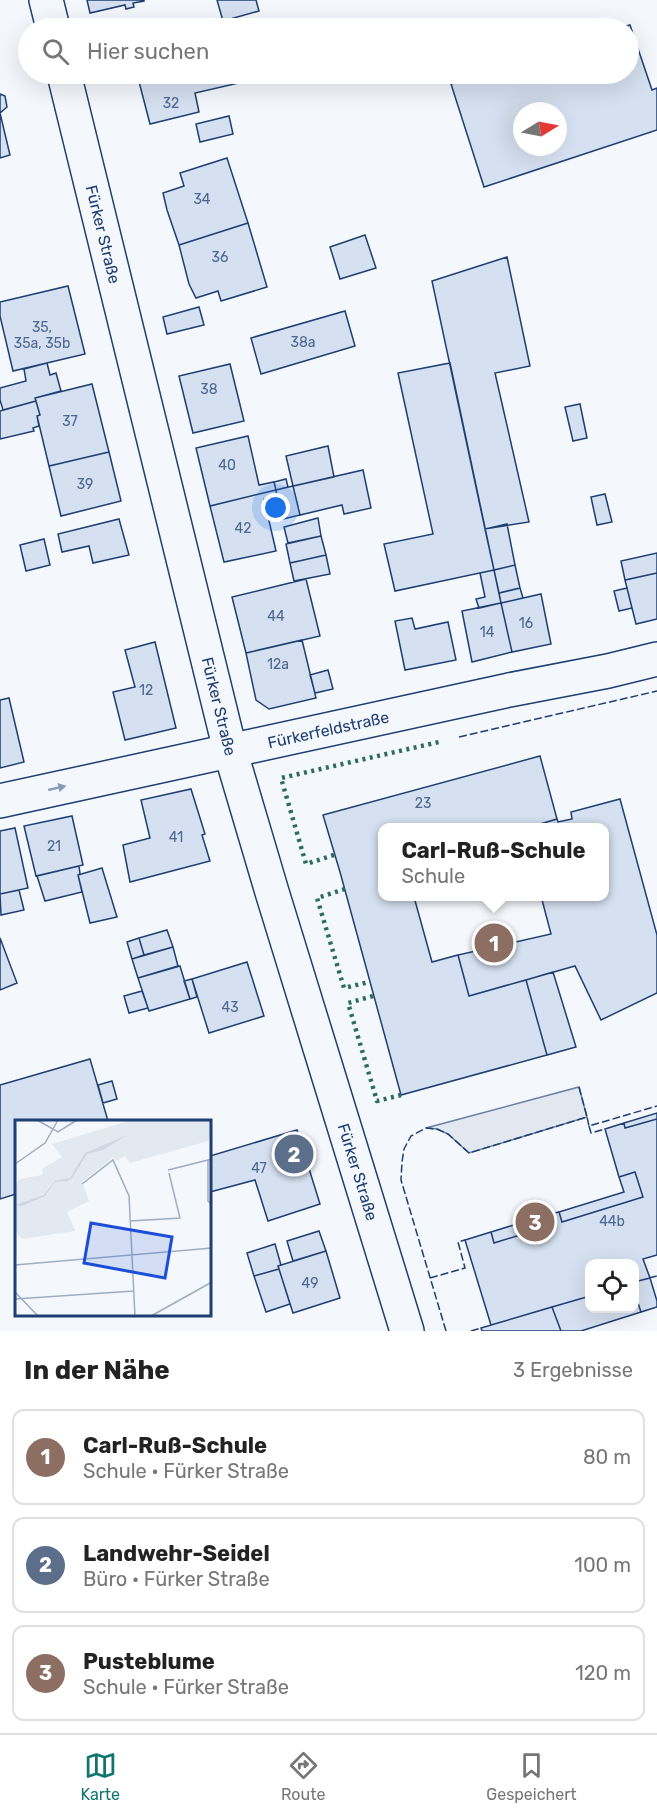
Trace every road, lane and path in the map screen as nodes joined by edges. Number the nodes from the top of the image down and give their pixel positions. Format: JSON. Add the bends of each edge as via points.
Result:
{"nodes":[{"id":1,"x":46,"y":0,"type":"edge"},
{"id":2,"x":50,"y":18,"type":"edge"},
{"id":3,"x":66,"y":84,"type":"edge"},
{"id":4,"x":657,"y":659,"type":"edge"},
{"id":5,"x":230,"y":750,"type":"junction"},
{"id":6,"x":0,"y":801,"type":"edge"},
{"id":7,"x":407,"y":1331,"type":"edge"}],
"edges":[{"from":1,"to":2,"type":"street"},
{"from":3,"to":5,"type":"street","name":"Fürker Straße"},
{"from":4,"to":5,"type":"street","name":"Fürkerfeldstraße"},
{"from":6,"to":5,"type":"street","name":"Fürkerfeldstraße","one_way":true},
{"from":5,"to":7,"type":"street","name":"Fürker Straße"}]}
